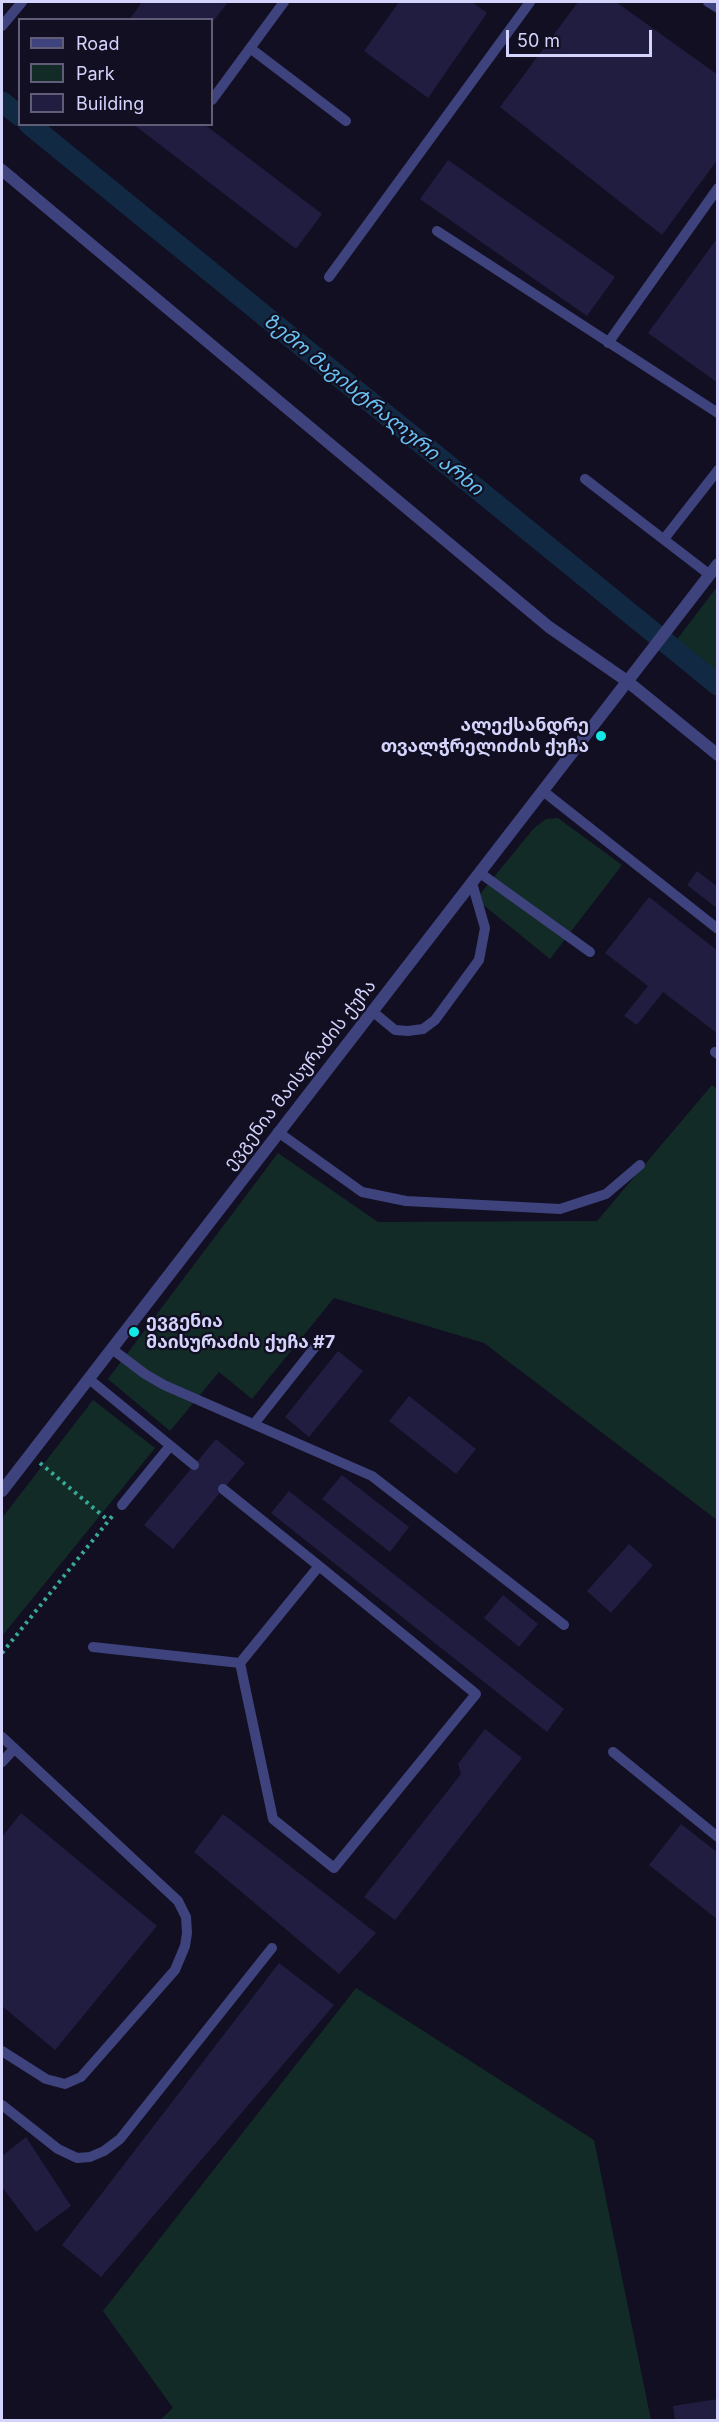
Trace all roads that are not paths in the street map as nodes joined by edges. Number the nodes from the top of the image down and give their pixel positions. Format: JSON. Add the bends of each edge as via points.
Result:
{"nodes":[{"id":1,"x":22,"y":2,"type":"edge"},
{"id":2,"x":284,"y":2,"type":"edge"},
{"id":3,"x":530,"y":2,"type":"edge"},
{"id":4,"x":708,"y":2,"type":"edge"},
{"id":5,"x":717,"y":8,"type":"edge"},
{"id":6,"x":2,"y":26,"type":"edge"},
{"id":7,"x":249,"y":48,"type":"junction"},
{"id":8,"x":213,"y":99,"type":"edge"},
{"id":9,"x":346,"y":121,"type":"dead end"},
{"id":10,"x":2,"y":170,"type":"edge"},
{"id":11,"x":717,"y":188,"type":"edge"},
{"id":12,"x":437,"y":231,"type":"dead end"},
{"id":13,"x":329,"y":277,"type":"dead end"},
{"id":14,"x":608,"y":343,"type":"junction"},
{"id":15,"x":717,"y":413,"type":"edge"},
{"id":16,"x":717,"y":470,"type":"edge"},
{"id":17,"x":585,"y":479,"type":"dead end"},
{"id":18,"x":664,"y":540,"type":"junction"},
{"id":19,"x":717,"y":564,"type":"edge"},
{"id":20,"x":710,"y":574,"type":"junction"},
{"id":21,"x":627,"y":681,"type":"junction"},
{"id":22,"x":717,"y":755,"type":"edge"},
{"id":23,"x":543,"y":791,"type":"junction"},
{"id":24,"x":476,"y":878,"type":"junction"},
{"id":25,"x":717,"y":929,"type":"edge"},
{"id":26,"x":590,"y":952,"type":"dead end"},
{"id":27,"x":372,"y":1011,"type":"junction"},
{"id":28,"x":278,"y":1132,"type":"junction"},
{"id":29,"x":640,"y":1165,"type":"dead end"},
{"id":30,"x":315,"y":1347,"type":"dead end"},
{"id":31,"x":112,"y":1349,"type":"junction"},
{"id":32,"x":89,"y":1379,"type":"junction"},
{"id":33,"x":254,"y":1424,"type":"junction"},
{"id":34,"x":170,"y":1446,"type":"junction"},
{"id":35,"x":194,"y":1466,"type":"dead end"},
{"id":36,"x":223,"y":1489,"type":"dead end"},
{"id":37,"x":2,"y":1491,"type":"edge"},
{"id":38,"x":122,"y":1505,"type":"road end"},
{"id":39,"x":319,"y":1566,"type":"junction"},
{"id":40,"x":564,"y":1625,"type":"dead end"},
{"id":41,"x":93,"y":1647,"type":"dead end"},
{"id":42,"x":240,"y":1663,"type":"junction"},
{"id":43,"x":2,"y":1737,"type":"edge"},
{"id":44,"x":14,"y":1749,"type":"junction"},
{"id":45,"x":613,"y":1752,"type":"dead end"},
{"id":46,"x":2,"y":1762,"type":"edge"},
{"id":47,"x":717,"y":1837,"type":"edge"},
{"id":48,"x":272,"y":1948,"type":"dead end"},
{"id":49,"x":2,"y":2051,"type":"edge"},
{"id":50,"x":2,"y":2105,"type":"edge"}],
"edges":[{"from":1,"to":6,"type":"lane"},
{"from":2,"to":7,"type":"lane"},
{"from":3,"to":13,"type":"lane"},
{"from":4,"to":5,"type":"lane"},
{"from":7,"to":8,"type":"lane"},
{"from":7,"to":9,"type":"lane"},
{"from":10,"to":21,"type":"street","via":[[549,627]]},
{"from":11,"to":14,"type":"lane"},
{"from":12,"to":14,"type":"lane"},
{"from":14,"to":15,"type":"lane"},
{"from":16,"to":18,"type":"lane"},
{"from":17,"to":18,"type":"lane"},
{"from":18,"to":20,"type":"lane"},
{"from":19,"to":20,"type":"street","name":"ევგენია მაისურაძის ქუჩა"},
{"from":20,"to":21,"type":"street","name":"ევგენია მაისურაძის ქუჩა"},
{"from":21,"to":22,"type":"street"},
{"from":21,"to":23,"type":"street","name":"ევგენია მაისურაძის ქუჩა"},
{"from":23,"to":24,"type":"street","name":"ევგენია მაისურაძის ქუჩა"},
{"from":23,"to":25,"type":"lane"},
{"from":24,"to":26,"type":"lane"},
{"from":24,"to":27,"type":"street","name":"ევგენია მაისურაძის ქუჩა"},
{"from":24,"to":27,"type":"lane","via":[[485,928],[480,960],[435,1020],[423,1029],[408,1032],[395,1030]]},
{"from":27,"to":28,"type":"street","name":"ევგენია მაისურაძის ქუჩა"},
{"from":28,"to":29,"type":"lane","via":[[362,1192],[406,1201],[560,1209],[606,1194]]},
{"from":28,"to":31,"type":"street","name":"ევგენია მაისურაძის ქუჩა"},
{"from":30,"to":33,"type":"lane"},
{"from":31,"to":32,"type":"street","name":"ევგენია მაისურაძის ქუჩა"},
{"from":31,"to":33,"type":"lane","via":[[164,1385]]},
{"from":32,"to":34,"type":"lane"},
{"from":32,"to":37,"type":"street","name":"ევგენია მაისურაძის ქუჩა"},
{"from":33,"to":40,"type":"lane","via":[[372,1476]]},
{"from":34,"to":35,"type":"lane"},
{"from":34,"to":38,"type":"lane"},
{"from":36,"to":39,"type":"lane"},
{"from":39,"to":42,"type":"lane"},
{"from":39,"to":42,"type":"lane","via":[[476,1694],[334,1868],[273,1819]]},
{"from":41,"to":42,"type":"lane"},
{"from":43,"to":44,"type":"lane"},
{"from":44,"to":46,"type":"lane"},
{"from":44,"to":49,"type":"lane","via":[[178,1901],[186,1917],[187,1933],[175,1970],[81,2077],[65,2084],[46,2079]]},
{"from":45,"to":47,"type":"lane"},
{"from":48,"to":50,"type":"lane","via":[[120,2139],[104,2151],[77,2158],[58,2149]]}]}
